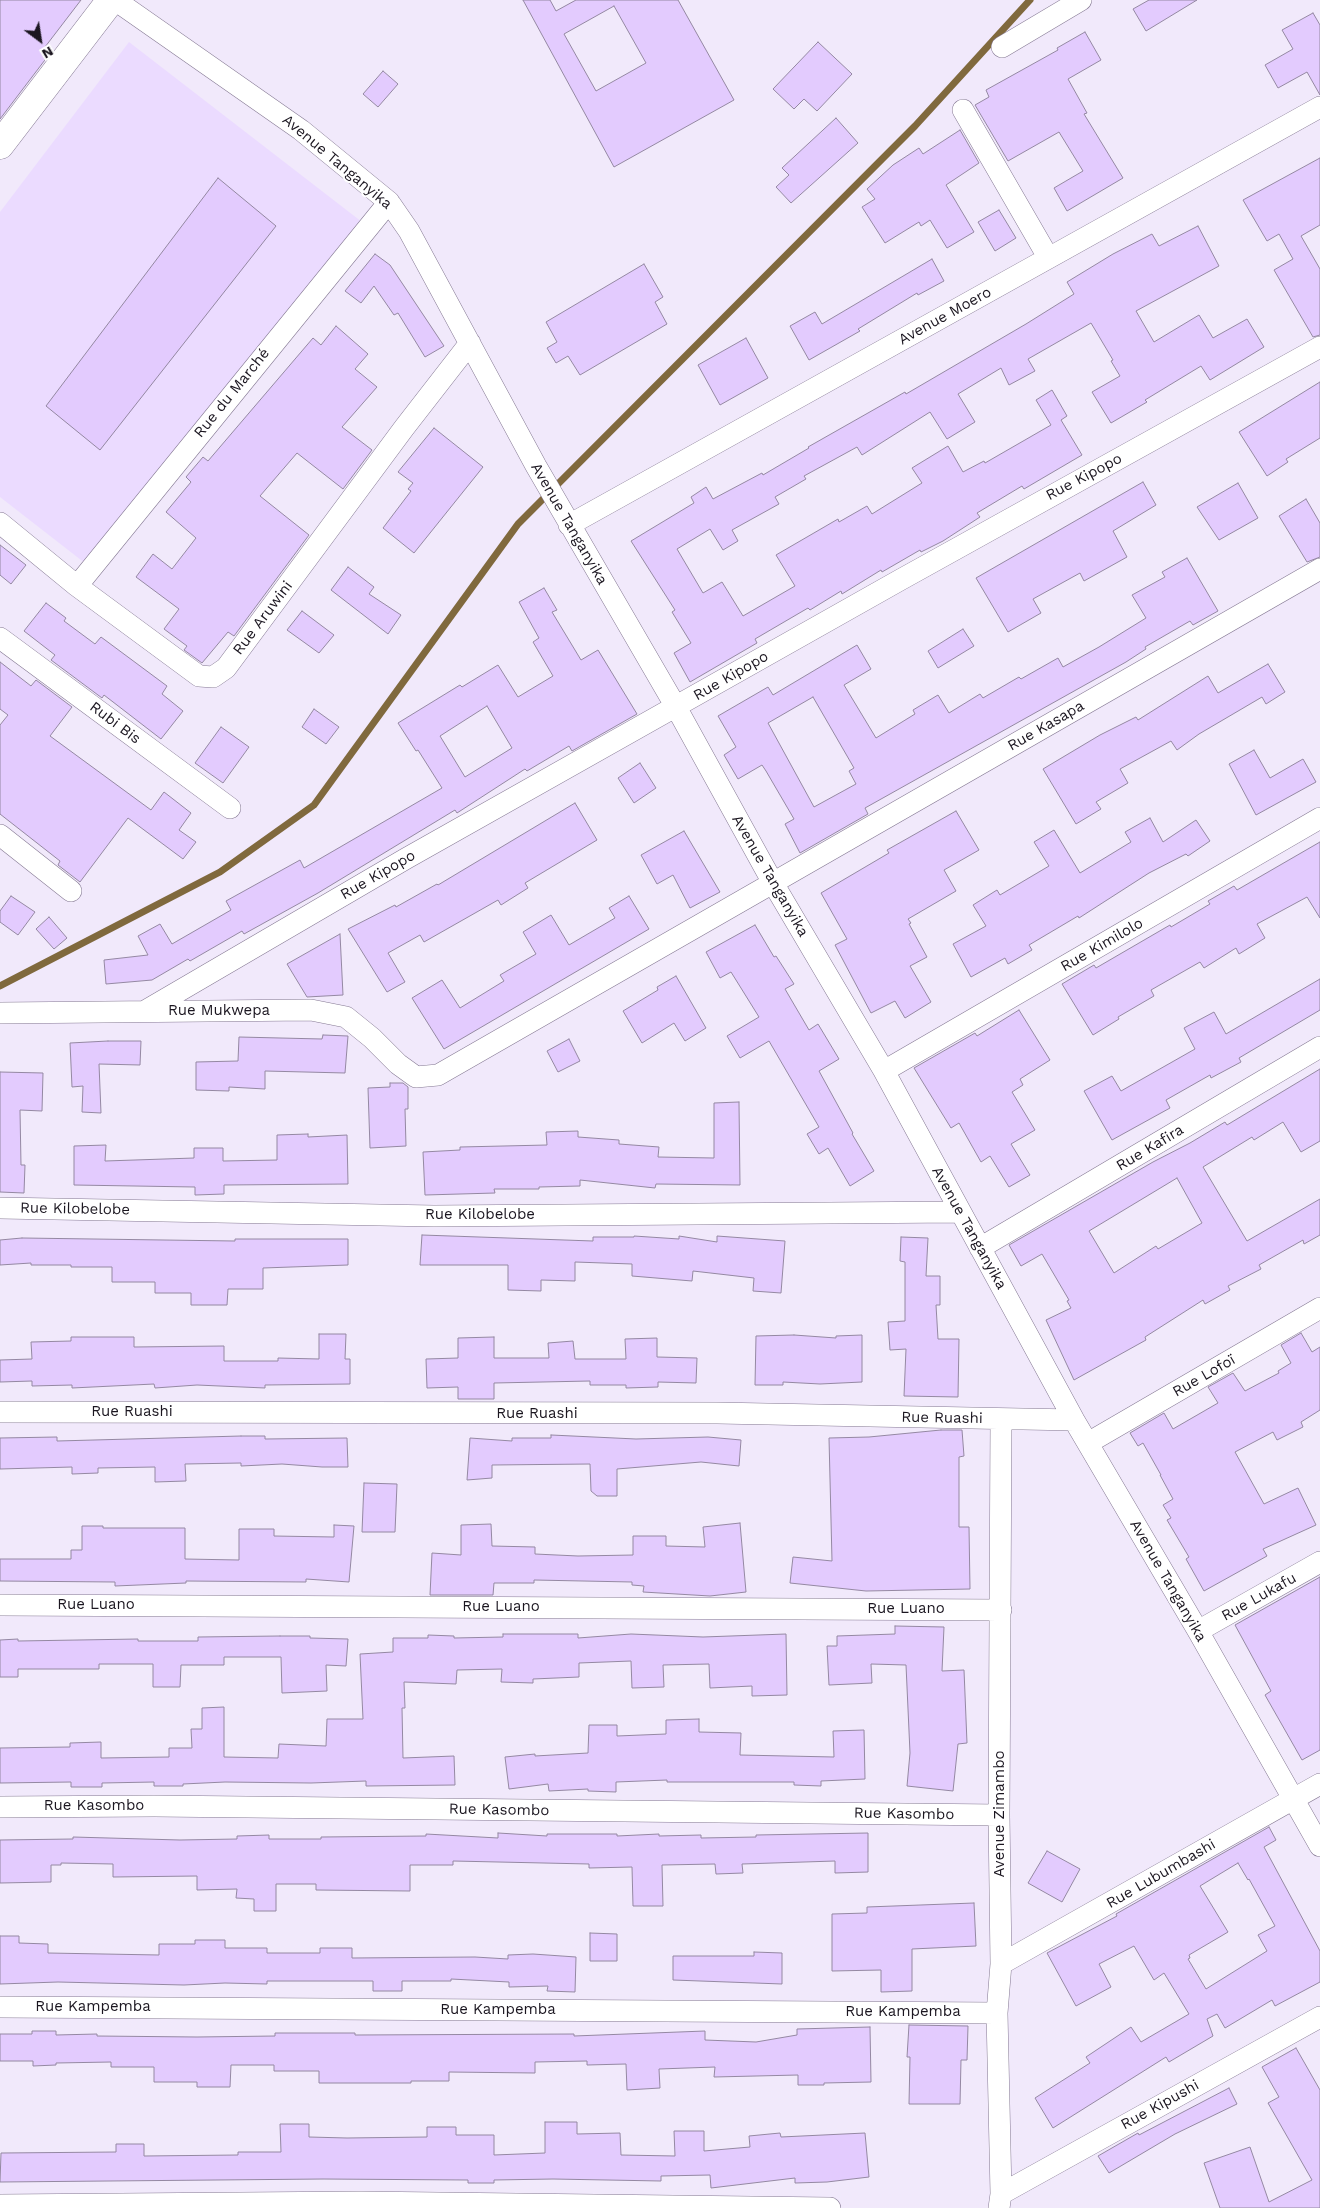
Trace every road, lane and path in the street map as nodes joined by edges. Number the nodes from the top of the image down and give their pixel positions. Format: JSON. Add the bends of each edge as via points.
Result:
{"nodes":[{"id":1,"x":111,"y":0,"type":"edge"},
{"id":2,"x":115,"y":0,"type":"edge"},
{"id":3,"x":1081,"y":0,"type":"edge"},
{"id":4,"x":1002,"y":47,"type":"dead end"},
{"id":5,"x":1320,"y":107,"type":"edge"},
{"id":6,"x":963,"y":110,"type":"dead end"},
{"id":7,"x":0,"y":145,"type":"edge"},
{"id":8,"x":389,"y":202,"type":"junction"},
{"id":9,"x":1048,"y":257,"type":"junction"},
{"id":10,"x":470,"y":343,"type":"junction"},
{"id":11,"x":1320,"y":346,"type":"edge"},
{"id":12,"x":0,"y":523,"type":"edge"},
{"id":13,"x":570,"y":525,"type":"junction"},
{"id":14,"x":1320,"y":569,"type":"edge"},
{"id":15,"x":77,"y":586,"type":"junction"},
{"id":16,"x":0,"y":638,"type":"edge"},
{"id":17,"x":676,"y":707,"type":"junction"},
{"id":18,"x":230,"y":808,"type":"dead end"},
{"id":19,"x":1320,"y":818,"type":"edge"},
{"id":20,"x":0,"y":835,"type":"edge"},
{"id":21,"x":773,"y":883,"type":"junction"},
{"id":22,"x":71,"y":891,"type":"dead end"},
{"id":23,"x":145,"y":1011,"type":"junction"},
{"id":24,"x":0,"y":1013,"type":"edge"},
{"id":25,"x":1320,"y":1047,"type":"edge"},
{"id":26,"x":884,"y":1071,"type":"junction"},
{"id":27,"x":416,"y":1077,"type":"joint"},
{"id":28,"x":0,"y":1208,"type":"edge"},
{"id":29,"x":960,"y":1212,"type":"junction"},
{"id":30,"x":980,"y":1248,"type":"junction"},
{"id":31,"x":1320,"y":1308,"type":"edge"},
{"id":32,"x":0,"y":1412,"type":"edge"},
{"id":33,"x":1001,"y":1420,"type":"junction"},
{"id":34,"x":1074,"y":1420,"type":"junction"},
{"id":35,"x":1088,"y":1443,"type":"junction"},
{"id":36,"x":1320,"y":1562,"type":"edge"},
{"id":37,"x":0,"y":1605,"type":"edge"},
{"id":38,"x":1001,"y":1610,"type":"junction"},
{"id":39,"x":1198,"y":1631,"type":"junction"},
{"id":40,"x":1320,"y":1784,"type":"edge"},
{"id":41,"x":1294,"y":1799,"type":"junction"},
{"id":42,"x":0,"y":1806,"type":"edge"},
{"id":43,"x":999,"y":1815,"type":"junction"},
{"id":44,"x":1320,"y":1846,"type":"edge"},
{"id":45,"x":1001,"y":1964,"type":"junction"},
{"id":46,"x":0,"y":2006,"type":"edge"},
{"id":47,"x":997,"y":2013,"type":"junction"},
{"id":48,"x":1320,"y":2017,"type":"edge"},
{"id":49,"x":1000,"y":2201,"type":"edge"},
{"id":50,"x":0,"y":2205,"type":"edge"},
{"id":51,"x":830,"y":2208,"type":"edge"}],
"edges":[{"from":1,"to":7,"type":"street"},
{"from":2,"to":8,"type":"street","name":"Avenue Tanganyika","via":[[301,130]]},
{"from":3,"to":4,"type":"street"},
{"from":5,"to":9,"type":"street","name":"Avenue Moero"},
{"from":6,"to":9,"type":"street"},
{"from":8,"to":10,"type":"street","name":"Avenue Tanganyika","via":[[409,231]]},
{"from":8,"to":15,"type":"street","name":"Rue du Marché"},
{"from":9,"to":13,"type":"street","name":"Avenue Moero"},
{"from":10,"to":13,"type":"street","name":"Avenue Tanganyika"},
{"from":10,"to":15,"type":"street","name":"Rue Aruwini","via":[[226,668],[213,677],[199,676]]},
{"from":11,"to":17,"type":"street","name":"Rue Kipopo","via":[[1022,510]]},
{"from":12,"to":15,"type":"street","name":"Rue Aruwini"},
{"from":13,"to":17,"type":"street","name":"Avenue Tanganyika"},
{"from":14,"to":21,"type":"street","name":"Rue Kasapa"},
{"from":16,"to":18,"type":"street","name":"Rubi Bis"},
{"from":17,"to":21,"type":"street","name":"Avenue Tanganyika"},
{"from":17,"to":23,"type":"street","name":"Rue Kipopo"},
{"from":19,"to":26,"type":"street","name":"Rue Kimilolo"},
{"from":20,"to":22,"type":"street"},
{"from":21,"to":26,"type":"street","name":"Avenue Tanganyika"},
{"from":21,"to":27,"type":"street","name":"Rue Kasapa","via":[[438,1075]]},
{"from":23,"to":24,"type":"street","name":"Rue Mukwepa"},
{"from":23,"to":27,"type":"street","name":"Rue Mukwepa","via":[[311,1010],[346,1017]]},
{"from":25,"to":30,"type":"street","name":"Rue Kafira"},
{"from":26,"to":29,"type":"street","name":"Avenue Tanganyika"},
{"from":28,"to":29,"type":"street","name":"Rue Kilobelobe","via":[[434,1216]]},
{"from":29,"to":30,"type":"street","name":"Avenue Tanganyika"},
{"from":30,"to":34,"type":"street","name":"Avenue Tanganyika"},
{"from":31,"to":35,"type":"street","name":"Rue Lofoï"},
{"from":32,"to":33,"type":"street","name":"Rue Ruashi","via":[[717,1413]]},
{"from":33,"to":34,"type":"street","name":"Rue Ruashi"},
{"from":33,"to":38,"type":"street","name":"Avenue Zimambo"},
{"from":34,"to":35,"type":"street","name":"Avenue Tanganyika"},
{"from":35,"to":39,"type":"street","name":"Avenue Tanganyika"},
{"from":36,"to":39,"type":"street","name":"Rue Lukafu"},
{"from":37,"to":38,"type":"street","name":"Rue Luano"},
{"from":38,"to":43,"type":"street","name":"Avenue Zimambo"},
{"from":39,"to":41,"type":"street","name":"Avenue Tanganyika"},
{"from":40,"to":41,"type":"street","name":"Rue Lubumbashi"},
{"from":41,"to":44,"type":"street","name":"Avenue Tanganyika"},
{"from":41,"to":45,"type":"street","name":"Rue Lubumbashi"},
{"from":42,"to":43,"type":"street","name":"Rue Kasombo"},
{"from":43,"to":45,"type":"street","name":"Avenue Zimambo"},
{"from":45,"to":47,"type":"street","name":"Avenue Zimambo"},
{"from":46,"to":47,"type":"street","name":"Rue Kampemba"},
{"from":47,"to":49,"type":"street","name":"Avenue Zimambo"},
{"from":48,"to":49,"type":"street","name":"Rue Kipushi"},
{"from":50,"to":51,"type":"street","via":[[361,2202]]}]}
